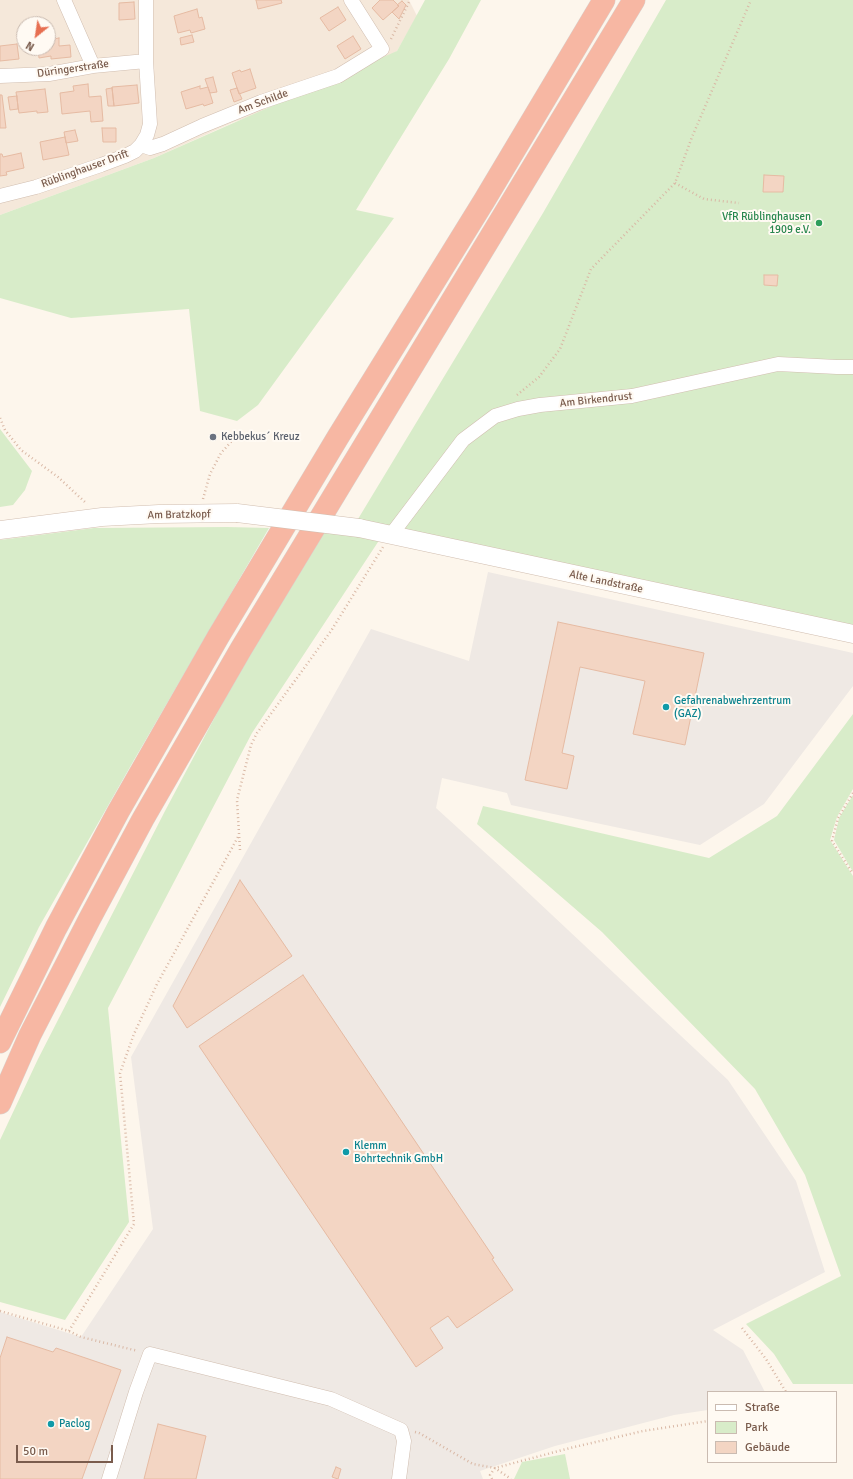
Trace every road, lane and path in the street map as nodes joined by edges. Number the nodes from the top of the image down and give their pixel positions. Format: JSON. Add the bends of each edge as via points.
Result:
{"nodes":[{"id":1,"x":64,"y":0,"type":"edge"},
{"id":2,"x":146,"y":0,"type":"edge"},
{"id":3,"x":352,"y":0,"type":"edge"},
{"id":4,"x":410,"y":0,"type":"edge"},
{"id":5,"x":604,"y":0,"type":"edge"},
{"id":6,"x":634,"y":0,"type":"edge"},
{"id":7,"x":751,"y":0,"type":"edge"},
{"id":8,"x":382,"y":49,"type":"junction"},
{"id":9,"x":146,"y":61,"type":"junction"},
{"id":10,"x":93,"y":66,"type":"junction"},
{"id":11,"x":0,"y":76,"type":"edge"},
{"id":12,"x":141,"y":145,"type":"junction"},
{"id":13,"x":675,"y":183,"type":"junction"},
{"id":14,"x":0,"y":196,"type":"edge"},
{"id":15,"x":739,"y":203,"type":"dead end"},
{"id":16,"x":853,"y":367,"type":"edge"},
{"id":17,"x":495,"y":416,"type":"junction"},
{"id":18,"x":0,"y":418,"type":"edge"},
{"id":19,"x":239,"y":433,"type":"dead end"},
{"id":20,"x":202,"y":503,"type":"dead end"},
{"id":21,"x":102,"y":517,"type":"junction"},
{"id":22,"x":359,"y":528,"type":"joint"},
{"id":23,"x":0,"y":530,"type":"edge"},
{"id":24,"x":391,"y":535,"type":"junction"},
{"id":25,"x":853,"y":634,"type":"edge"},
{"id":26,"x":853,"y":792,"type":"edge"},
{"id":27,"x":238,"y":838,"type":"junction"},
{"id":28,"x":240,"y":850,"type":"dead end"},
{"id":29,"x":853,"y":874,"type":"edge"},
{"id":30,"x":0,"y":1042,"type":"edge"},
{"id":31,"x":0,"y":1103,"type":"edge"},
{"id":32,"x":0,"y":1311,"type":"edge"},
{"id":33,"x":742,"y":1328,"type":"dead end"},
{"id":34,"x":69,"y":1331,"type":"junction"},
{"id":35,"x":150,"y":1354,"type":"junction"},
{"id":36,"x":785,"y":1391,"type":"edge"},
{"id":37,"x":707,"y":1421,"type":"edge"},
{"id":38,"x":401,"y":1430,"type":"junction"},
{"id":39,"x":495,"y":1468,"type":"junction"},
{"id":40,"x":109,"y":1479,"type":"edge"},
{"id":41,"x":399,"y":1479,"type":"edge"},
{"id":42,"x":492,"y":1479,"type":"edge"},
{"id":43,"x":511,"y":1479,"type":"edge"}],
"edges":[{"from":1,"to":10,"type":"street"},
{"from":2,"to":9,"type":"street","name":"Rüblinghauser Drift"},
{"from":3,"to":8,"type":"street"},
{"from":4,"to":8,"type":"path","via":[[388,46]]},
{"from":5,"to":30,"type":"highway","via":[[218,637],[118,812],[56,928]]},
{"from":6,"to":31,"type":"highway","via":[[240,649],[89,920],[30,1035]]},
{"from":7,"to":13,"type":"path"},
{"from":8,"to":12,"type":"street","name":"Am Schilde","via":[[338,76],[261,102],[163,144],[150,148]]},
{"from":9,"to":10,"type":"street","name":"Düringerstraße"},
{"from":9,"to":12,"type":"street","name":"Rüblinghauser Drift","via":[[150,124]]},
{"from":10,"to":11,"type":"street","name":"Düringerstraße","via":[[49,74]]},
{"from":12,"to":14,"type":"street","name":"Rüblinghauser Drift","via":[[125,156],[36,187]]},
{"from":13,"to":15,"type":"path","via":[[704,199]]},
{"from":13,"to":17,"type":"path","via":[[591,269],[560,349],[539,377]]},
{"from":16,"to":17,"type":"street","name":"Am Birkendrust","via":[[778,364],[632,396],[540,405]]},
{"from":17,"to":24,"type":"street","name":"Am Birkendrust","via":[[463,440]]},
{"from":18,"to":21,"type":"path","via":[[5,430],[21,450],[58,477]]},
{"from":19,"to":20,"type":"path","via":[[218,458],[210,474]]},
{"from":21,"to":22,"type":"street","name":"Am Bratzkopf","bridge":true,"via":[[237,513]]},
{"from":21,"to":23,"type":"street","name":"Am Bratzkopf"},
{"from":22,"to":24,"type":"street","name":"Alte Landstraße"},
{"from":24,"to":25,"type":"street","name":"Alte Landstraße"},
{"from":24,"to":27,"type":"path","via":[[331,631],[257,733],[251,745],[237,800]]},
{"from":26,"to":29,"type":"path","via":[[838,818],[832,841]]},
{"from":27,"to":28,"type":"path"},
{"from":27,"to":34,"type":"path","via":[[157,984],[134,1034],[120,1073],[134,1224]]},
{"from":32,"to":34,"type":"path"},
{"from":33,"to":36,"type":"path"},
{"from":34,"to":35,"type":"path","via":[[81,1337]]},
{"from":35,"to":38,"type":"street","via":[[331,1399]]},
{"from":35,"to":40,"type":"street"},
{"from":37,"to":39,"type":"path","via":[[643,1431]]},
{"from":38,"to":39,"type":"path","via":[[419,1433],[473,1464]]},
{"from":38,"to":41,"type":"street","via":[[404,1441]]},
{"from":39,"to":42,"type":"path","via":[[490,1476]]},
{"from":39,"to":43,"type":"path"}]}
